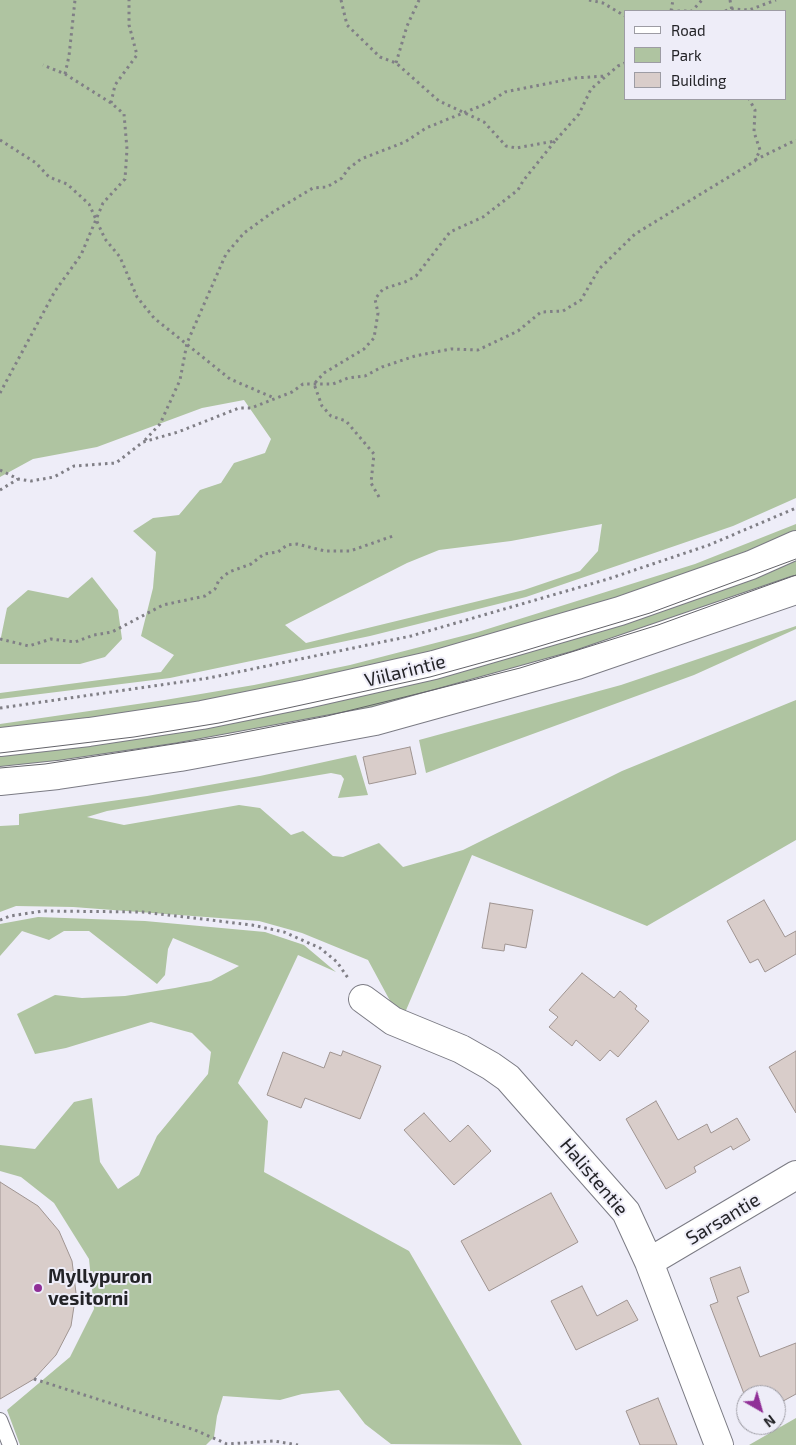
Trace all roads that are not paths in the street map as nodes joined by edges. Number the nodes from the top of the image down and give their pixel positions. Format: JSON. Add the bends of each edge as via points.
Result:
{"nodes":[{"id":1,"x":796,"y":545,"type":"edge"},
{"id":2,"x":796,"y":590,"type":"edge"},
{"id":3,"x":0,"y":742,"type":"edge"},
{"id":4,"x":0,"y":781,"type":"edge"},
{"id":5,"x":363,"y":999,"type":"road end"},
{"id":6,"x":796,"y":1175,"type":"edge"},
{"id":7,"x":649,"y":1262,"type":"junction"},
{"id":8,"x":0,"y":1420,"type":"edge"},
{"id":9,"x":10,"y":1445,"type":"edge"},
{"id":10,"x":719,"y":1445,"type":"edge"}],
"edges":[{"from":1,"to":3,"type":"main road","name":"Viilarintie","via":[[751,565],[620,611],[434,665],[202,714]]},
{"from":2,"to":4,"type":"main road","name":"Viilarintie","via":[[577,665],[375,721],[180,757]]},
{"from":5,"to":7,"type":"main road","name":"Halistentie","via":[[393,1021],[461,1049],[508,1078],[626,1212]]},
{"from":6,"to":7,"type":"main road","name":"Sarsantie"},
{"from":7,"to":10,"type":"main road","name":"Halistentie"},
{"from":8,"to":9,"type":"lane"}]}
